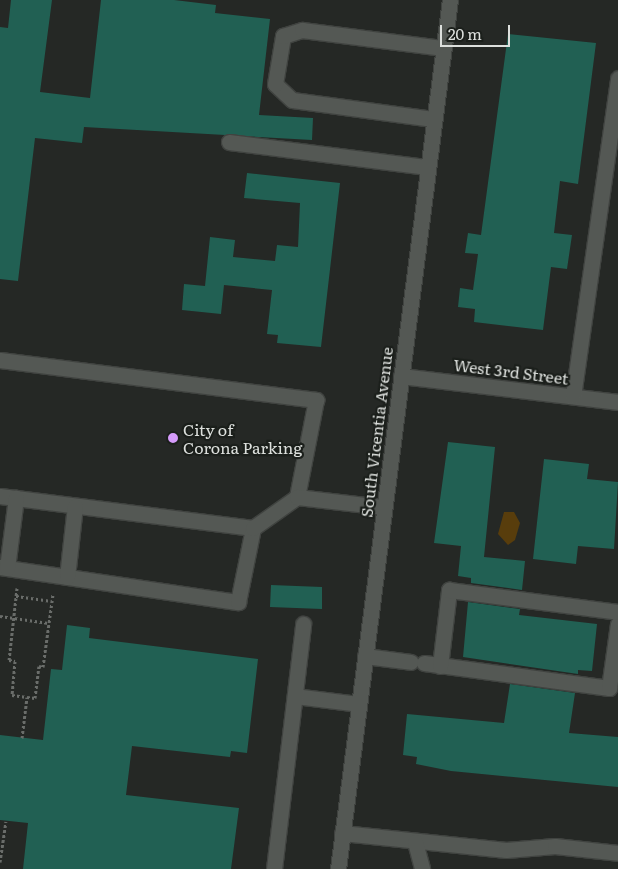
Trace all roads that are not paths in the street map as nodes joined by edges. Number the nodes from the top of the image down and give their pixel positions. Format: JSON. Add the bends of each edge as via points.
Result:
{"nodes":[{"id":1,"x":450,"y":0,"type":"edge"},
{"id":2,"x":442,"y":48,"type":"junction"},
{"id":3,"x":618,"y":78,"type":"edge"},
{"id":4,"x":433,"y":119,"type":"junction"},
{"id":5,"x":229,"y":142,"type":"dead end"},
{"id":6,"x":427,"y":167,"type":"junction"},
{"id":7,"x":0,"y":360,"type":"edge"},
{"id":8,"x":400,"y":376,"type":"junction"},
{"id":9,"x":573,"y":396,"type":"junction"},
{"id":10,"x":618,"y":402,"type":"edge"},
{"id":11,"x":0,"y":496,"type":"edge"},
{"id":12,"x":297,"y":497,"type":"junction"},
{"id":13,"x":16,"y":498,"type":"junction"},
{"id":14,"x":75,"y":506,"type":"junction"},
{"id":15,"x":384,"y":507,"type":"junction"},
{"id":16,"x":253,"y":528,"type":"junction"},
{"id":17,"x":4,"y":568,"type":"edge"},
{"id":18,"x":67,"y":577,"type":"junction"},
{"id":19,"x":618,"y":612,"type":"edge"},
{"id":20,"x":303,"y":624,"type":"dead end"},
{"id":21,"x":618,"y":624,"type":"edge"},
{"id":22,"x":617,"y":643,"type":"edge"},
{"id":23,"x":366,"y":656,"type":"junction"},
{"id":24,"x":440,"y":666,"type":"junction"},
{"id":25,"x":295,"y":696,"type":"junction"},
{"id":26,"x":359,"y":704,"type":"junction"},
{"id":27,"x":342,"y":833,"type":"junction"},
{"id":28,"x":415,"y":842,"type":"junction"},
{"id":29,"x":618,"y":853,"type":"edge"},
{"id":30,"x":274,"y":869,"type":"edge"},
{"id":31,"x":338,"y":869,"type":"edge"},
{"id":32,"x":422,"y":869,"type":"edge"}],
"edges":[{"from":1,"to":2,"type":"street","name":"South Vicentia Avenue"},
{"from":2,"to":4,"type":"street","name":"South Vicentia Avenue"},
{"from":2,"to":4,"type":"street","via":[[302,30],[283,36],[275,84],[292,100]]},
{"from":3,"to":9,"type":"street"},
{"from":4,"to":6,"type":"street","name":"South Vicentia Avenue"},
{"from":5,"to":6,"type":"street"},
{"from":6,"to":8,"type":"street","name":"South Vicentia Avenue"},
{"from":7,"to":12,"type":"street","via":[[316,400]]},
{"from":8,"to":9,"type":"street","name":"West 3rd Street"},
{"from":8,"to":15,"type":"street","name":"South Vicentia Avenue"},
{"from":9,"to":10,"type":"street","name":"West 3rd Street"},
{"from":11,"to":13,"type":"street"},
{"from":12,"to":15,"type":"street"},
{"from":12,"to":16,"type":"street"},
{"from":13,"to":14,"type":"street"},
{"from":13,"to":17,"type":"street"},
{"from":14,"to":16,"type":"street"},
{"from":14,"to":18,"type":"street"},
{"from":15,"to":23,"type":"street","name":"South Vicentia Avenue"},
{"from":16,"to":18,"type":"street","via":[[238,602]]},
{"from":17,"to":18,"type":"street"},
{"from":19,"to":24,"type":"street","via":[[449,590]]},
{"from":20,"to":25,"type":"street"},
{"from":21,"to":22,"type":"street"},
{"from":22,"to":24,"type":"street","via":[[609,688]]},
{"from":23,"to":24,"type":"street"},
{"from":23,"to":26,"type":"street","name":"South Vicentia Avenue"},
{"from":25,"to":26,"type":"street"},
{"from":25,"to":30,"type":"street"},
{"from":26,"to":27,"type":"street","name":"South Vicentia Avenue"},
{"from":27,"to":28,"type":"street"},
{"from":27,"to":31,"type":"street","name":"South Vicentia Avenue"},
{"from":28,"to":29,"type":"street","via":[[506,850],[555,846]]},
{"from":28,"to":32,"type":"street"}]}
